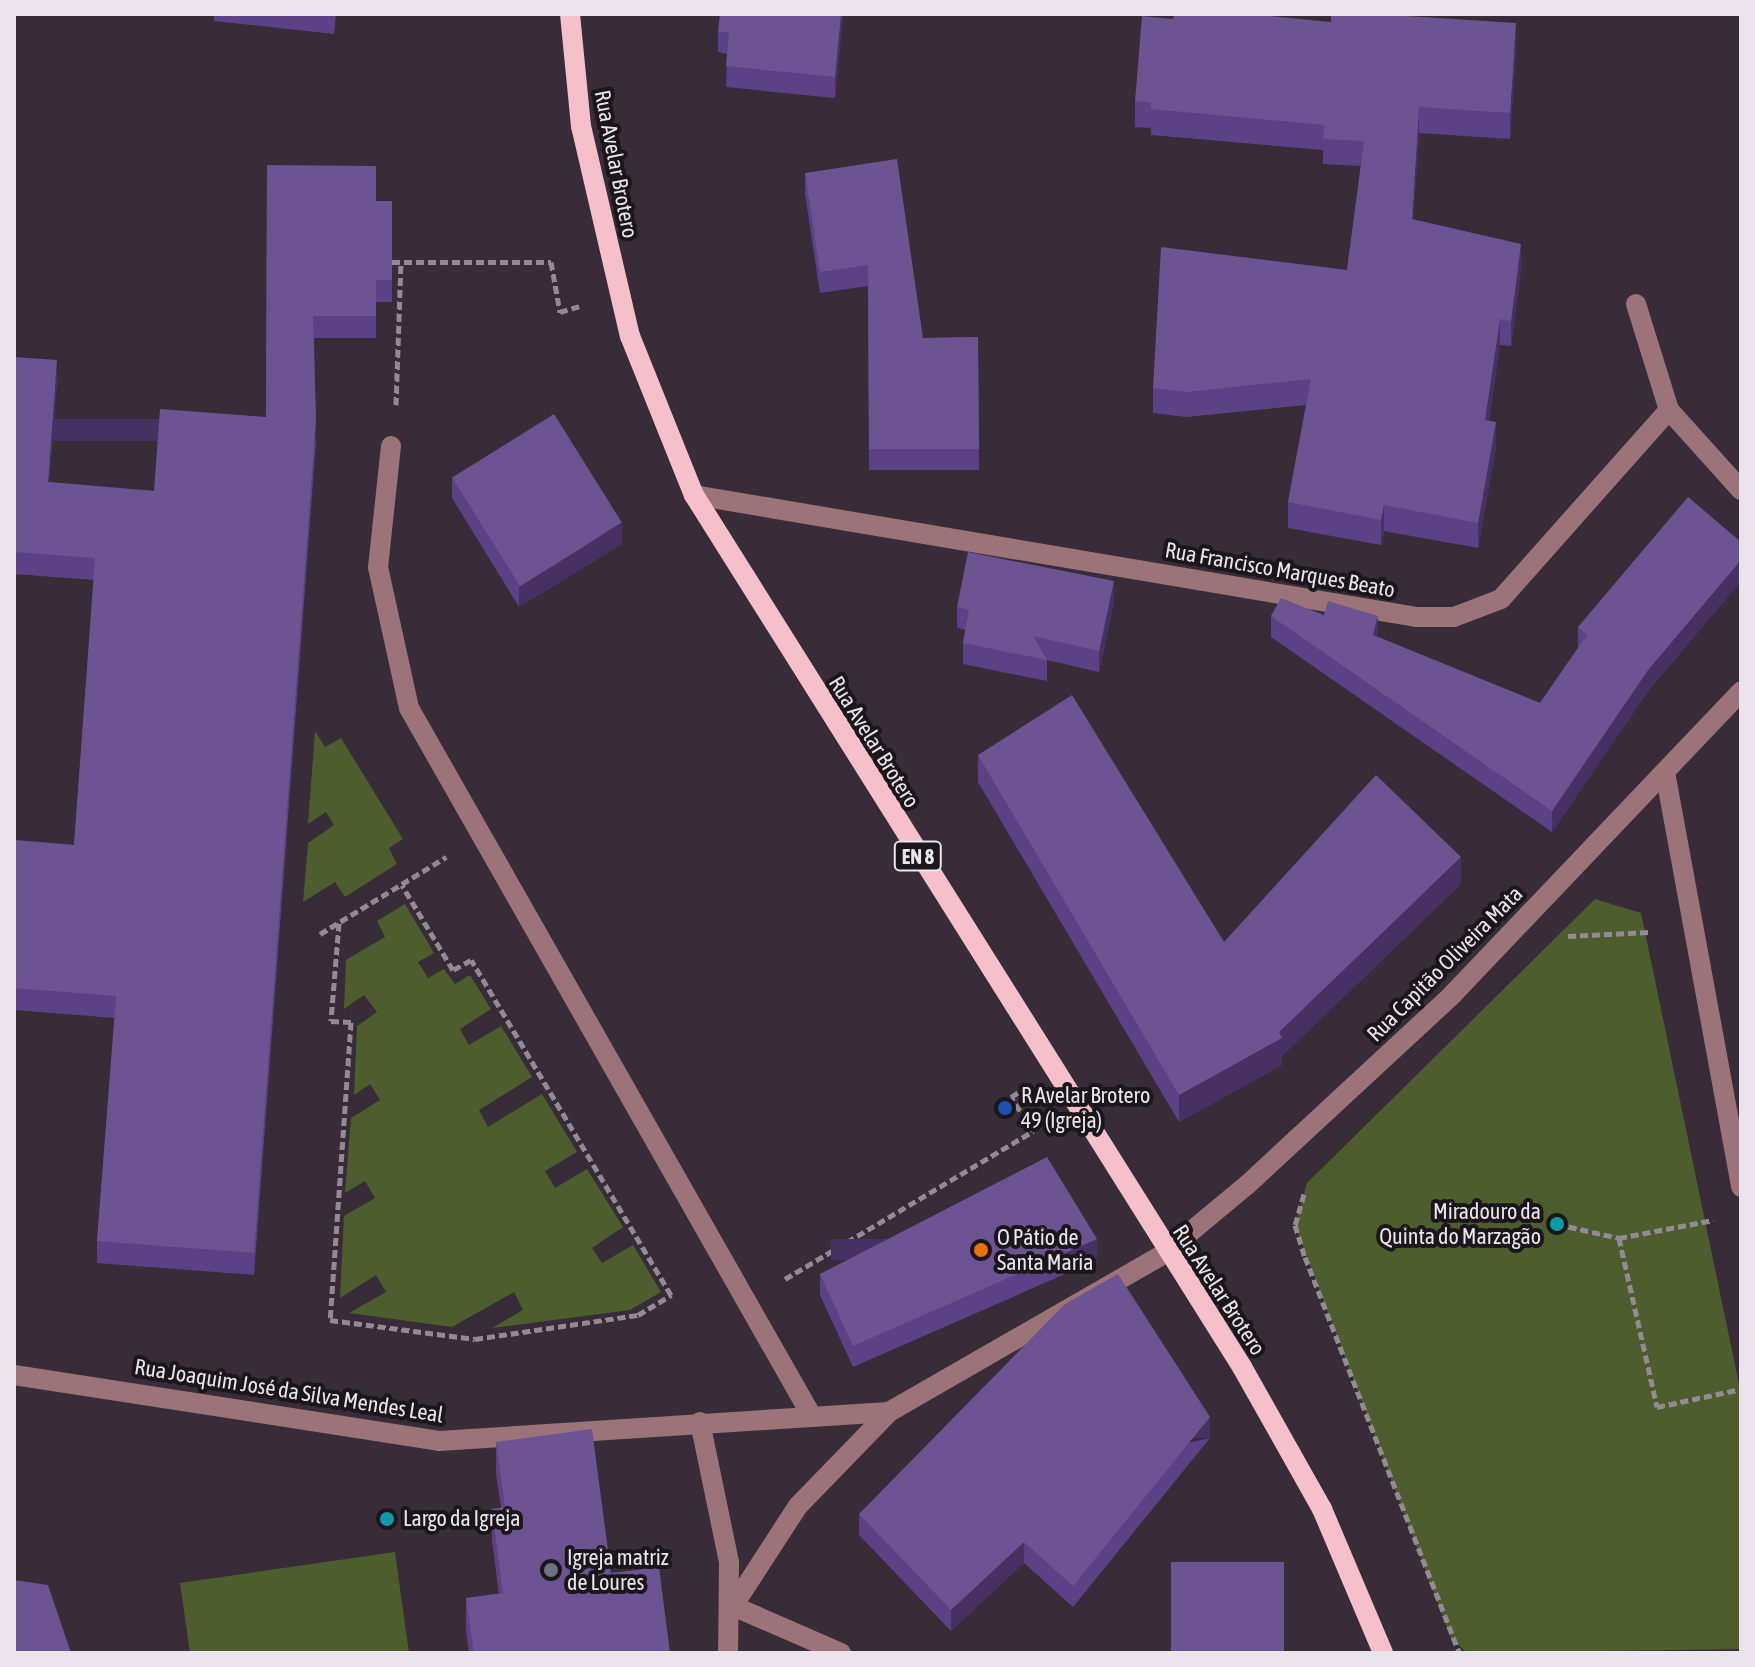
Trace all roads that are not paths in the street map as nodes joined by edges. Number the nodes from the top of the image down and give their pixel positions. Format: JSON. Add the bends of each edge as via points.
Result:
{"nodes":[{"id":1,"x":570,"y":14,"type":"edge"},
{"id":2,"x":1636,"y":304,"type":"dead end"},
{"id":3,"x":1669,"y":410,"type":"junction"},
{"id":4,"x":391,"y":446,"type":"dead end"},
{"id":5,"x":1741,"y":490,"type":"edge"},
{"id":6,"x":694,"y":495,"type":"junction"},
{"id":7,"x":1741,"y":691,"type":"edge"},
{"id":8,"x":1665,"y":772,"type":"junction"},
{"id":9,"x":1741,"y":1187,"type":"edge"},
{"id":10,"x":1165,"y":1253,"type":"junction"},
{"id":11,"x":14,"y":1375,"type":"edge"},
{"id":12,"x":889,"y":1412,"type":"junction"},
{"id":13,"x":810,"y":1413,"type":"junction"},
{"id":14,"x":700,"y":1422,"type":"junction"},
{"id":15,"x":733,"y":1606,"type":"junction"},
{"id":16,"x":728,"y":1653,"type":"edge"},
{"id":17,"x":841,"y":1653,"type":"edge"},
{"id":18,"x":1383,"y":1653,"type":"edge"}],
"edges":[{"from":1,"to":6,"type":"main road","name":"Rua Avelar Brotero","number":"EN 8","via":[[581,126],[620,295]]},
{"from":2,"to":3,"type":"street"},
{"from":3,"to":5,"type":"street"},
{"from":3,"to":6,"type":"street","name":"Rua Francisco Marques Beato","via":[[1501,599],[1454,617],[1416,617]]},
{"from":4,"to":13,"type":"street","via":[[378,567],[409,708]]},
{"from":6,"to":10,"type":"main road","name":"Rua Avelar Brotero","number":"EN 8"},
{"from":7,"to":8,"type":"street","name":"Rua Capitão Oliveira Mata"},
{"from":8,"to":9,"type":"street"},
{"from":8,"to":10,"type":"street","name":"Rua Capitão Oliveira Mata","via":[[1452,995]]},
{"from":10,"to":12,"type":"street","name":"Rua Capitão Oliveira Mata"},
{"from":10,"to":18,"type":"main road","name":"Rua Avelar Brotero","number":"EN 8","via":[[1242,1367],[1322,1509]]},
{"from":11,"to":14,"type":"street","name":"Rua Joaquim José da Silva Mendes Leal","via":[[439,1441]]},
{"from":12,"to":13,"type":"street","name":"Rua Joaquim José da Silva Mendes Leal"},
{"from":12,"to":15,"type":"street","via":[[798,1506]]},
{"from":13,"to":14,"type":"street","name":"Rua Joaquim José da Silva Mendes Leal"},
{"from":14,"to":15,"type":"street","via":[[723,1518]]},
{"from":15,"to":16,"type":"street"},
{"from":15,"to":17,"type":"street"}]}
